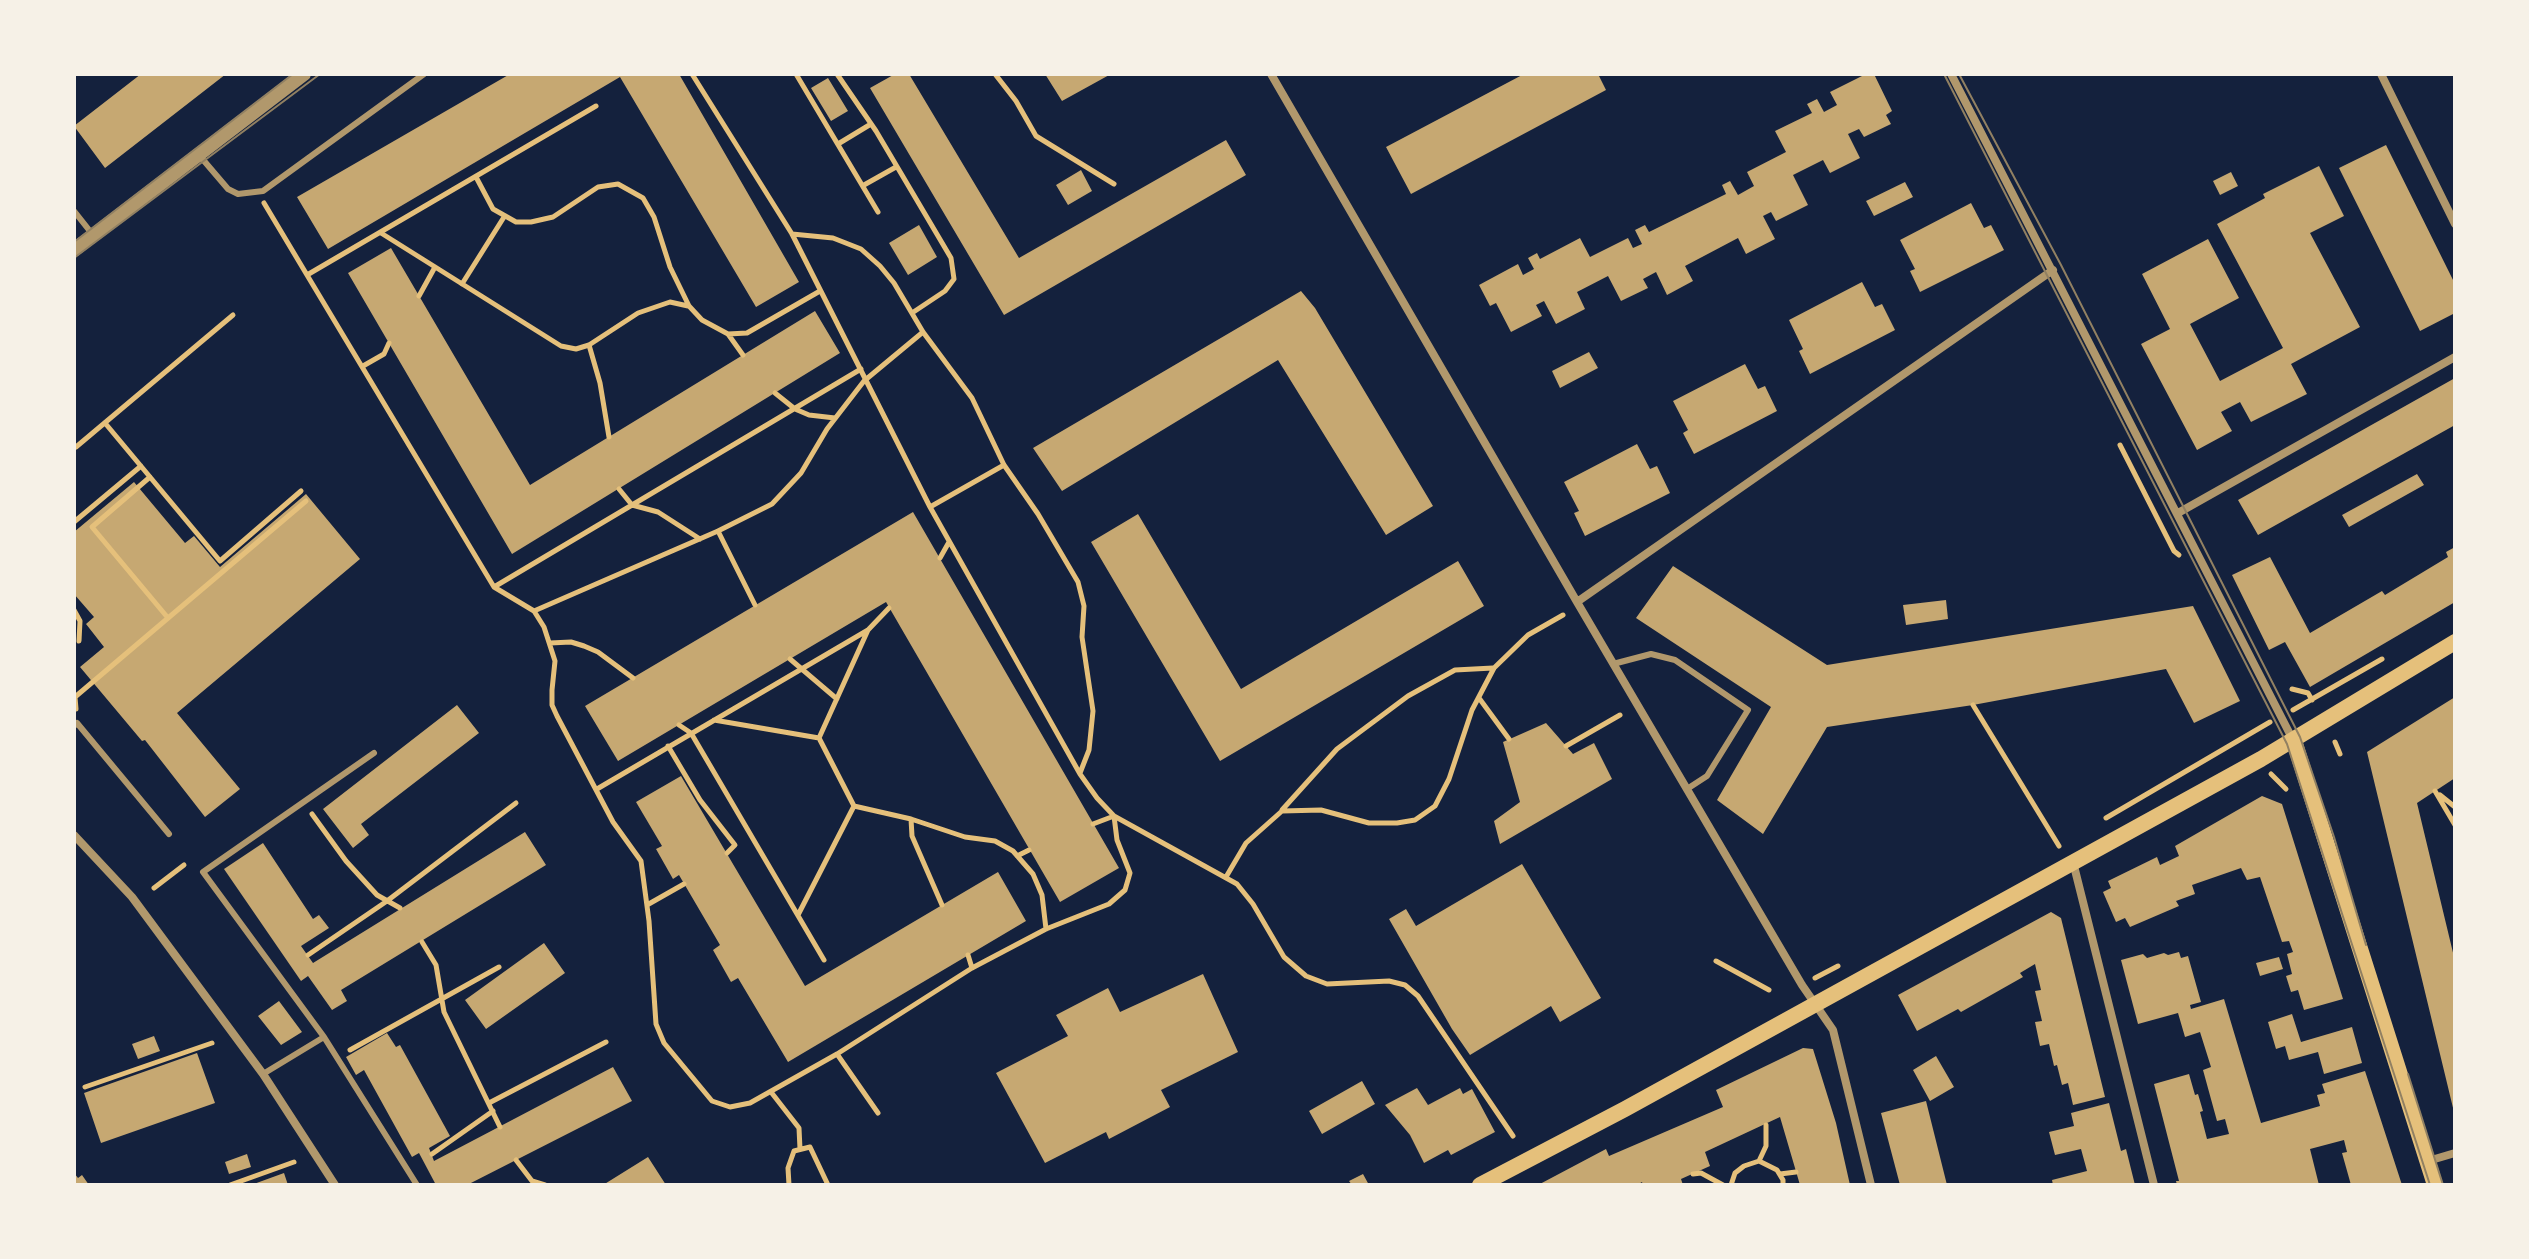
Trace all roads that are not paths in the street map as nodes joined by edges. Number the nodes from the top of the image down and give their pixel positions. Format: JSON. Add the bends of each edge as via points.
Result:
{"nodes":[{"id":1,"x":304,"y":74,"type":"edge"},
{"id":2,"x":424,"y":74,"type":"edge"},
{"id":3,"x":1271,"y":74,"type":"edge"},
{"id":4,"x":1951,"y":74,"type":"edge"},
{"id":5,"x":2381,"y":74,"type":"edge"},
{"id":6,"x":199,"y":155,"type":"junction"},
{"id":7,"x":74,"y":211,"type":"edge"},
{"id":8,"x":2455,"y":224,"type":"edge"},
{"id":9,"x":93,"y":235,"type":"junction"},
{"id":10,"x":74,"y":250,"type":"edge"},
{"id":11,"x":2053,"y":270,"type":"junction"},
{"id":12,"x":2455,"y":357,"type":"edge"},
{"id":13,"x":2178,"y":513,"type":"junction"},
{"id":14,"x":1577,"y":602,"type":"junction"},
{"id":15,"x":2455,"y":642,"type":"edge"},
{"id":16,"x":1613,"y":664,"type":"junction"},
{"id":17,"x":75,"y":724,"type":"edge"},
{"id":18,"x":2294,"y":741,"type":"junction"},
{"id":19,"x":374,"y":753,"type":"dead end"},
{"id":20,"x":1687,"y":789,"type":"junction"},
{"id":21,"x":169,"y":834,"type":"dead end"},
{"id":22,"x":74,"y":835,"type":"edge"},
{"id":23,"x":2072,"y":862,"type":"junction"},
{"id":24,"x":1817,"y":1003,"type":"junction"},
{"id":25,"x":324,"y":1037,"type":"junction"},
{"id":26,"x":263,"y":1074,"type":"junction"},
{"id":27,"x":2455,"y":1153,"type":"edge"},
{"id":28,"x":2428,"y":1161,"type":"junction"},
{"id":29,"x":335,"y":1185,"type":"edge"},
{"id":30,"x":417,"y":1185,"type":"edge"},
{"id":31,"x":1480,"y":1185,"type":"edge"},
{"id":32,"x":1871,"y":1185,"type":"edge"},
{"id":33,"x":2154,"y":1185,"type":"edge"},
{"id":34,"x":2435,"y":1185,"type":"edge"}],
"edges":[{"from":1,"to":6,"type":"street"},
{"from":2,"to":6,"type":"lane","via":[[258,193],[228,189]]},
{"from":3,"to":14,"type":"street"},
{"from":4,"to":11,"type":"street"},
{"from":5,"to":8,"type":"street"},
{"from":6,"to":9,"type":"street"},
{"from":7,"to":9,"type":"lane"},
{"from":9,"to":10,"type":"street"},
{"from":11,"to":13,"type":"street"},
{"from":11,"to":14,"type":"street"},
{"from":12,"to":13,"type":"street"},
{"from":13,"to":18,"type":"street"},
{"from":14,"to":16,"type":"street"},
{"from":15,"to":18,"type":"main road"},
{"from":16,"to":20,"type":"street"},
{"from":16,"to":20,"type":"lane","via":[[1651,654],[1675,660],[1748,710],[1707,776]]},
{"from":17,"to":21,"type":"lane"},
{"from":18,"to":23,"type":"main road"},
{"from":18,"to":28,"type":"main road"},
{"from":19,"to":25,"type":"lane","via":[[203,872]]},
{"from":20,"to":24,"type":"street"},
{"from":22,"to":26,"type":"street","via":[[132,897]]},
{"from":23,"to":24,"type":"main road"},
{"from":23,"to":33,"type":"street"},
{"from":24,"to":31,"type":"main road"},
{"from":24,"to":32,"type":"street","via":[[1833,1030]]},
{"from":25,"to":26,"type":"lane"},
{"from":25,"to":30,"type":"lane"},
{"from":26,"to":29,"type":"street"},
{"from":27,"to":28,"type":"street"},
{"from":28,"to":34,"type":"main road"}]}
